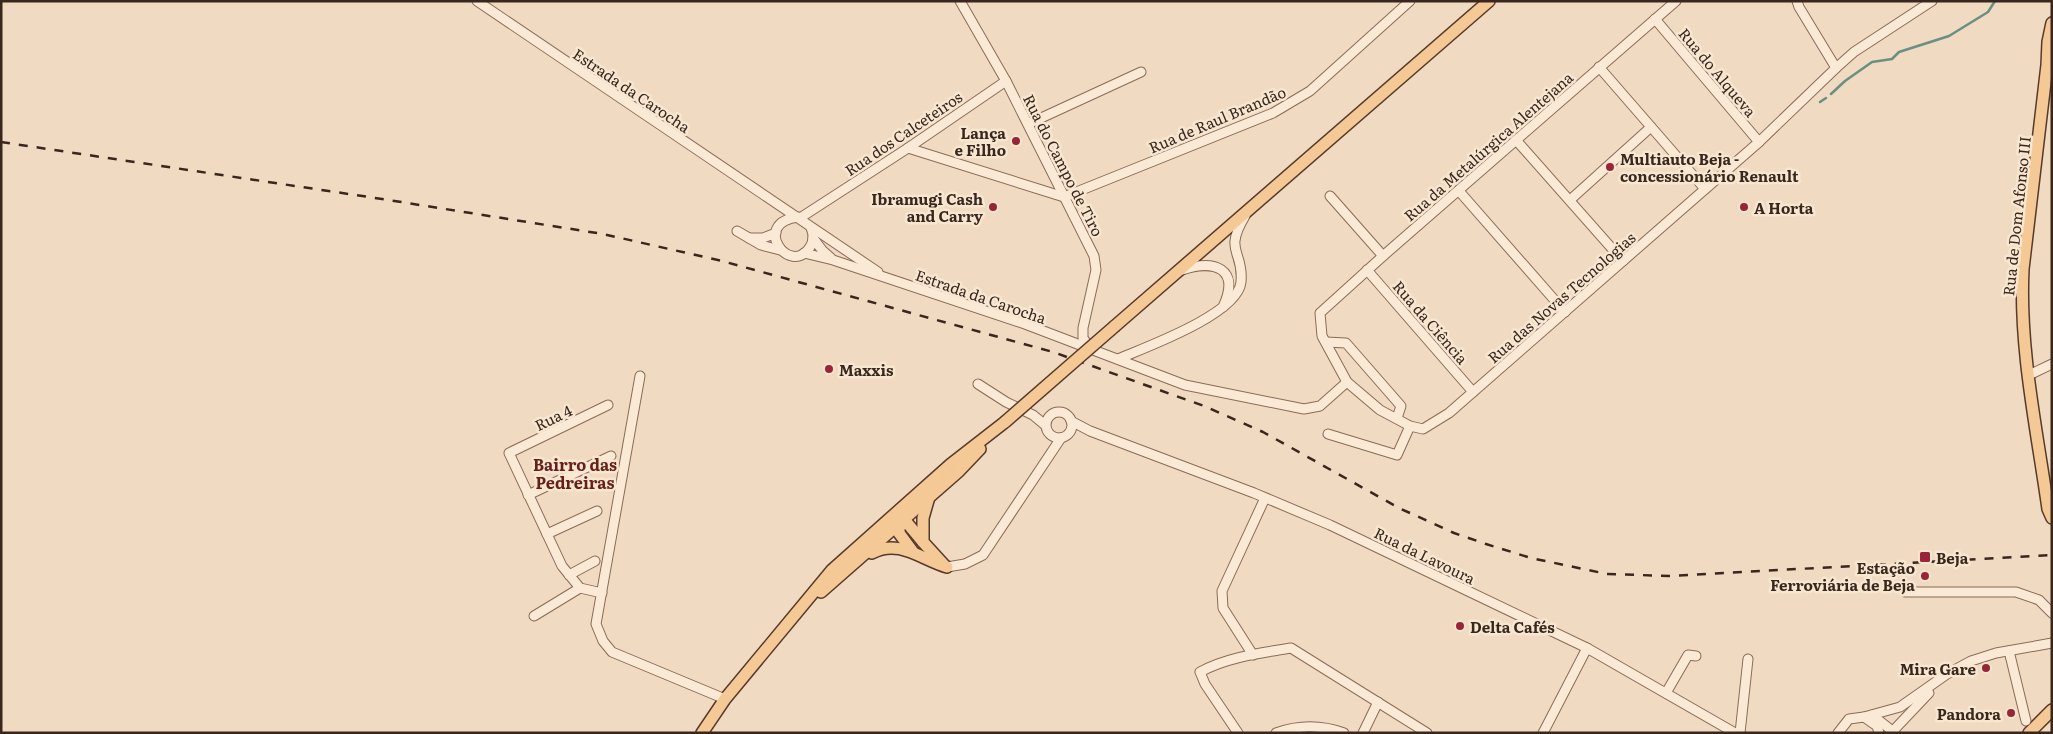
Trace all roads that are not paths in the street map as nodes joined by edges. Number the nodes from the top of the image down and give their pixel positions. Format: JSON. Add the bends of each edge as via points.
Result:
{"nodes":[{"id":1,"x":477,"y":1,"type":"edge"},
{"id":2,"x":960,"y":1,"type":"edge"},
{"id":3,"x":1410,"y":1,"type":"edge"},
{"id":4,"x":1489,"y":1,"type":"edge"},
{"id":5,"x":1676,"y":1,"type":"edge"},
{"id":6,"x":1797,"y":1,"type":"edge"},
{"id":7,"x":1932,"y":1,"type":"edge"},
{"id":8,"x":1655,"y":19,"type":"junction"},
{"id":9,"x":2052,"y":23,"type":"edge"},
{"id":10,"x":2050,"y":44,"type":"edge"},
{"id":11,"x":2049,"y":63,"type":"edge"},
{"id":12,"x":1599,"y":67,"type":"junction"},
{"id":13,"x":1836,"y":68,"type":"junction"},
{"id":14,"x":1141,"y":72,"type":"dead end"},
{"id":15,"x":1006,"y":81,"type":"junction"},
{"id":16,"x":1028,"y":124,"type":"junction"},
{"id":17,"x":1651,"y":127,"type":"junction"},
{"id":18,"x":1516,"y":140,"type":"junction"},
{"id":19,"x":1759,"y":142,"type":"junction"},
{"id":20,"x":908,"y":148,"type":"junction"},
{"id":21,"x":1705,"y":189,"type":"junction"},
{"id":22,"x":1459,"y":191,"type":"junction"},
{"id":23,"x":1330,"y":196,"type":"dead end"},
{"id":24,"x":1064,"y":197,"type":"junction"},
{"id":25,"x":1570,"y":200,"type":"junction"},
{"id":26,"x":772,"y":202,"type":"junction"},
{"id":27,"x":816,"y":208,"type":"junction"},
{"id":28,"x":1248,"y":211,"type":"junction"},
{"id":29,"x":799,"y":218,"type":"junction"},
{"id":30,"x":777,"y":230,"type":"junction"},
{"id":31,"x":737,"y":231,"type":"dead end"},
{"id":32,"x":811,"y":231,"type":"junction"},
{"id":33,"x":749,"y":238,"type":"junction"},
{"id":34,"x":842,"y":248,"type":"junction"},
{"id":35,"x":780,"y":250,"type":"junction"},
{"id":36,"x":804,"y":254,"type":"junction"},
{"id":37,"x":1382,"y":256,"type":"junction"},
{"id":38,"x":833,"y":260,"type":"junction"},
{"id":39,"x":1623,"y":261,"type":"junction"},
{"id":40,"x":1179,"y":270,"type":"junction"},
{"id":41,"x":1367,"y":270,"type":"junction"},
{"id":42,"x":889,"y":279,"type":"junction"},
{"id":43,"x":1223,"y":307,"type":"junction"},
{"id":44,"x":1565,"y":312,"type":"junction"},
{"id":45,"x":1326,"y":342,"type":"junction"},
{"id":46,"x":1092,"y":350,"type":"junction"},
{"id":47,"x":1118,"y":359,"type":"junction"},
{"id":48,"x":2052,"y":364,"type":"edge"},
{"id":49,"x":640,"y":376,"type":"dead end"},
{"id":50,"x":2029,"y":376,"type":"junction"},
{"id":51,"x":1347,"y":382,"type":"junction"},
{"id":52,"x":978,"y":384,"type":"dead end"},
{"id":53,"x":1473,"y":392,"type":"junction"},
{"id":54,"x":608,"y":405,"type":"dead end"},
{"id":55,"x":1034,"y":415,"type":"junction"},
{"id":56,"x":1050,"y":415,"type":"junction"},
{"id":57,"x":1397,"y":418,"type":"junction"},
{"id":58,"x":1071,"y":421,"type":"junction"},
{"id":59,"x":1005,"y":422,"type":"junction"},
{"id":60,"x":1045,"y":425,"type":"junction"},
{"id":61,"x":1410,"y":426,"type":"junction"},
{"id":62,"x":1090,"y":431,"type":"junction"},
{"id":63,"x":1070,"y":432,"type":"junction"},
{"id":64,"x":1328,"y":434,"type":"dead end"},
{"id":65,"x":1050,"y":435,"type":"junction"},
{"id":66,"x":1061,"y":438,"type":"junction"},
{"id":67,"x":611,"y":456,"type":"dead end"},
{"id":68,"x":1047,"y":456,"type":"junction"},
{"id":69,"x":528,"y":496,"type":"junction"},
{"id":70,"x":915,"y":496,"type":"junction"},
{"id":71,"x":928,"y":498,"type":"junction"},
{"id":72,"x":1265,"y":498,"type":"junction"},
{"id":73,"x":597,"y":511,"type":"dead end"},
{"id":74,"x":2052,"y":518,"type":"edge"},
{"id":75,"x":887,"y":520,"type":"junction"},
{"id":76,"x":900,"y":524,"type":"junction"},
{"id":77,"x":547,"y":534,"type":"junction"},
{"id":78,"x":923,"y":542,"type":"junction"},
{"id":79,"x":912,"y":552,"type":"junction"},
{"id":80,"x":595,"y":561,"type":"dead end"},
{"id":81,"x":856,"y":562,"type":"junction"},
{"id":82,"x":947,"y":568,"type":"junction"},
{"id":83,"x":569,"y":575,"type":"junction"},
{"id":84,"x":580,"y":588,"type":"junction"},
{"id":85,"x":1905,"y":592,"type":"dead end"},
{"id":86,"x":602,"y":593,"type":"junction"},
{"id":87,"x":2052,"y":613,"type":"edge"},
{"id":88,"x":534,"y":616,"type":"dead end"},
{"id":89,"x":787,"y":623,"type":"junction"},
{"id":90,"x":2052,"y":642,"type":"edge"},
{"id":91,"x":1587,"y":648,"type":"junction"},
{"id":92,"x":2009,"y":651,"type":"junction"},
{"id":93,"x":1253,"y":655,"type":"junction"},
{"id":94,"x":1696,"y":656,"type":"dead end"},
{"id":95,"x":1748,"y":659,"type":"dead end"},
{"id":96,"x":1947,"y":674,"type":"junction"},
{"id":97,"x":1666,"y":693,"type":"junction"},
{"id":98,"x":725,"y":699,"type":"junction"},
{"id":99,"x":1378,"y":702,"type":"junction"},
{"id":100,"x":2050,"y":713,"type":"edge"},
{"id":101,"x":1868,"y":716,"type":"junction"},
{"id":102,"x":2028,"y":727,"type":"edge"},
{"id":103,"x":1893,"y":732,"type":"edge"},
{"id":104,"x":702,"y":733,"type":"edge"},
{"id":105,"x":1238,"y":733,"type":"edge"},
{"id":106,"x":1276,"y":733,"type":"edge"},
{"id":107,"x":1344,"y":733,"type":"edge"},
{"id":108,"x":1364,"y":733,"type":"edge"},
{"id":109,"x":1427,"y":733,"type":"edge"},
{"id":110,"x":1543,"y":733,"type":"edge"},
{"id":111,"x":1735,"y":733,"type":"edge"},
{"id":112,"x":1740,"y":733,"type":"edge"},
{"id":113,"x":1838,"y":733,"type":"edge"},
{"id":114,"x":1879,"y":733,"type":"edge"}],
"edges":[{"from":1,"to":26,"type":"street","name":"Estrada da Carocha"},
{"from":2,"to":15,"type":"street","name":"Rua do Campo de Tiro"},
{"from":3,"to":24,"type":"street","name":"Rua de Raul Brandão","via":[[1310,92],[1273,113]]},
{"from":4,"to":28,"type":"main road"},
{"from":5,"to":8,"type":"street","name":"Rua da Metalúrgica Alentejana"},
{"from":6,"to":13,"type":"street"},
{"from":7,"to":13,"type":"street","name":"Rua das Novas Tecnologias","via":[[1854,52]]},
{"from":8,"to":12,"type":"street","name":"Rua da Metalúrgica Alentejana"},
{"from":8,"to":19,"type":"street","name":"Rua do Alqueva"},
{"from":9,"to":10,"type":"main road","name":"Rua de Dom Afonso III"},
{"from":10,"to":11,"type":"main road","name":"Rua de Dom Afonso III"},
{"from":11,"to":50,"type":"main road","name":"Rua de Dom Afonso III","via":[[2023,269],[2022,315]]},
{"from":12,"to":17,"type":"street"},
{"from":12,"to":18,"type":"street","name":"Rua da Metalúrgica Alentejana"},
{"from":13,"to":19,"type":"street","name":"Rua das Novas Tecnologias"},
{"from":14,"to":16,"type":"street"},
{"from":15,"to":16,"type":"street","name":"Rua do Campo de Tiro"},
{"from":15,"to":20,"type":"street","name":"Rua dos Calceteiros"},
{"from":16,"to":24,"type":"street","name":"Rua do Campo de Tiro"},
{"from":17,"to":21,"type":"street"},
{"from":17,"to":25,"type":"street"},
{"from":18,"to":22,"type":"street","name":"Rua da Metalúrgica Alentejana"},
{"from":18,"to":25,"type":"street"},
{"from":19,"to":21,"type":"street","name":"Rua das Novas Tecnologias"},
{"from":20,"to":24,"type":"street"},
{"from":20,"to":27,"type":"street","name":"Rua dos Calceteiros"},
{"from":21,"to":39,"type":"street","name":"Rua das Novas Tecnologias"},
{"from":22,"to":37,"type":"street","name":"Rua da Metalúrgica Alentejana"},
{"from":22,"to":44,"type":"street"},
{"from":23,"to":37,"type":"street"},
{"from":24,"to":46,"type":"street","name":"Rua do Campo de Tiro","via":[[1096,263],[1083,338]]},
{"from":25,"to":39,"type":"street"},
{"from":26,"to":29,"type":"street","name":"Estrada da Carocha"},
{"from":26,"to":30,"type":"street","via":[[777,213]]},
{"from":27,"to":29,"type":"street","name":"Rua dos Calceteiros"},
{"from":27,"to":32,"type":"street"},
{"from":28,"to":40,"type":"main road"},
{"from":28,"to":43,"type":"street","via":[[1234,238],[1241,270],[1240,290]]},
{"from":29,"to":30,"type":"street","via":[[787,219]]},
{"from":29,"to":32,"type":"street"},
{"from":30,"to":33,"type":"street","via":[[763,238]]},
{"from":30,"to":35,"type":"street"},
{"from":31,"to":33,"type":"street"},
{"from":32,"to":34,"type":"street"},
{"from":32,"to":36,"type":"street","via":[[808,250]]},
{"from":32,"to":38,"type":"street","via":[[822,250]]},
{"from":33,"to":35,"type":"street"},
{"from":34,"to":38,"type":"street"},
{"from":34,"to":42,"type":"street"},
{"from":35,"to":36,"type":"street","via":[[791,256]]},
{"from":36,"to":38,"type":"street","name":"Estrada da Carocha"},
{"from":37,"to":41,"type":"street","name":"Rua da Metalúrgica Alentejana"},
{"from":38,"to":42,"type":"street","name":"Estrada da Carocha"},
{"from":39,"to":44,"type":"street","name":"Rua das Novas Tecnologias"},
{"from":40,"to":43,"type":"street","via":[[1208,264],[1223,271],[1229,287]]},
{"from":40,"to":59,"type":"main road","bridge":true},
{"from":41,"to":45,"type":"street","name":"Rua da Metalúrgica Alentejana","via":[[1320,313],[1322,336]]},
{"from":41,"to":53,"type":"street","name":"Rua da Ciência"},
{"from":42,"to":46,"type":"street","name":"Estrada da Carocha"},
{"from":43,"to":47,"type":"street","via":[[1206,320]]},
{"from":44,"to":53,"type":"street","name":"Rua das Novas Tecnologias"},
{"from":45,"to":51,"type":"street"},
{"from":45,"to":57,"type":"street","via":[[1346,342],[1400,406]]},
{"from":46,"to":47,"type":"street","name":"Estrada da Carocha"},
{"from":47,"to":51,"type":"street","name":"Estrada da Carocha","via":[[1185,385],[1304,410],[1320,406]]},
{"from":48,"to":50,"type":"street"},
{"from":49,"to":86,"type":"street"},
{"from":50,"to":74,"type":"main road","name":"Rua de Dom Afonso III","via":[[2048,509]]},
{"from":51,"to":57,"type":"street","via":[[1380,410]]},
{"from":52,"to":55,"type":"street"},
{"from":53,"to":61,"type":"street","name":"Rua das Novas Tecnologias","via":[[1449,413],[1423,429]]},
{"from":54,"to":69,"type":"street","name":"Rua 4","via":[[509,453]]},
{"from":55,"to":56,"type":"street"},
{"from":55,"to":60,"type":"street"},
{"from":56,"to":58,"type":"street","via":[[1064,413]]},
{"from":56,"to":60,"type":"street"},
{"from":57,"to":61,"type":"street"},
{"from":58,"to":62,"type":"street","name":"Rua da Lavoura"},
{"from":58,"to":63,"type":"street"},
{"from":59,"to":70,"type":"main road"},
{"from":59,"to":71,"type":"main road","via":[[959,471]]},
{"from":60,"to":65,"type":"street"},
{"from":61,"to":64,"type":"street","via":[[1398,454]]},
{"from":62,"to":63,"type":"street"},
{"from":62,"to":72,"type":"street","name":"Rua da Lavoura"},
{"from":63,"to":66,"type":"street"},
{"from":65,"to":66,"type":"street"},
{"from":65,"to":68,"type":"street"},
{"from":66,"to":68,"type":"street"},
{"from":67,"to":69,"type":"street"},
{"from":68,"to":82,"type":"street","via":[[983,555]]},
{"from":69,"to":77,"type":"street"},
{"from":70,"to":75,"type":"main road"},
{"from":70,"to":76,"type":"main road","via":[[898,517]]},
{"from":71,"to":76,"type":"main road"},
{"from":71,"to":78,"type":"main road","via":[[923,518]]},
{"from":72,"to":91,"type":"street","name":"Rua da Lavoura","via":[[1330,525]]},
{"from":72,"to":93,"type":"street","via":[[1222,591],[1223,608]]},
{"from":73,"to":77,"type":"street"},
{"from":75,"to":76,"type":"main road"},
{"from":75,"to":89,"type":"main road","via":[[832,570]]},
{"from":76,"to":78,"type":"main road","via":[[908,524]]},
{"from":76,"to":79,"type":"main road","via":[[898,533]]},
{"from":76,"to":81,"type":"main road"},
{"from":77,"to":83,"type":"street"},
{"from":78,"to":82,"type":"main road"},
{"from":79,"to":81,"type":"main road","via":[[894,546],[879,549]]},
{"from":79,"to":82,"type":"main road"},
{"from":80,"to":83,"type":"street"},
{"from":81,"to":89,"type":"main road"},
{"from":83,"to":84,"type":"street"},
{"from":84,"to":86,"type":"street"},
{"from":84,"to":88,"type":"street"},
{"from":85,"to":87,"type":"street","via":[[2016,592],[2039,600]]},
{"from":86,"to":98,"type":"street","via":[[596,624],[612,652]]},
{"from":89,"to":98,"type":"main road"},
{"from":90,"to":92,"type":"street"},
{"from":91,"to":97,"type":"street","name":"Rua da Lavoura"},
{"from":91,"to":110,"type":"street"},
{"from":92,"to":96,"type":"street","via":[[1971,661]]},
{"from":92,"to":102,"type":"street"},
{"from":93,"to":99,"type":"street","via":[[1291,648]]},
{"from":93,"to":105,"type":"street","via":[[1200,672]]},
{"from":94,"to":97,"type":"street","via":[[1688,654]]},
{"from":95,"to":112,"type":"street"},
{"from":96,"to":101,"type":"street","via":[[1900,707]]},
{"from":96,"to":103,"type":"street"},
{"from":97,"to":111,"type":"street","name":"Rua da Lavoura"},
{"from":98,"to":104,"type":"main road"},
{"from":99,"to":108,"type":"street"},
{"from":99,"to":109,"type":"street"},
{"from":100,"to":102,"type":"main road"},
{"from":101,"to":103,"type":"street"},
{"from":101,"to":113,"type":"street","via":[[1849,719]]},
{"from":101,"to":114,"type":"street"},
{"from":106,"to":107,"type":"street","via":[[1303,727]]}]}
